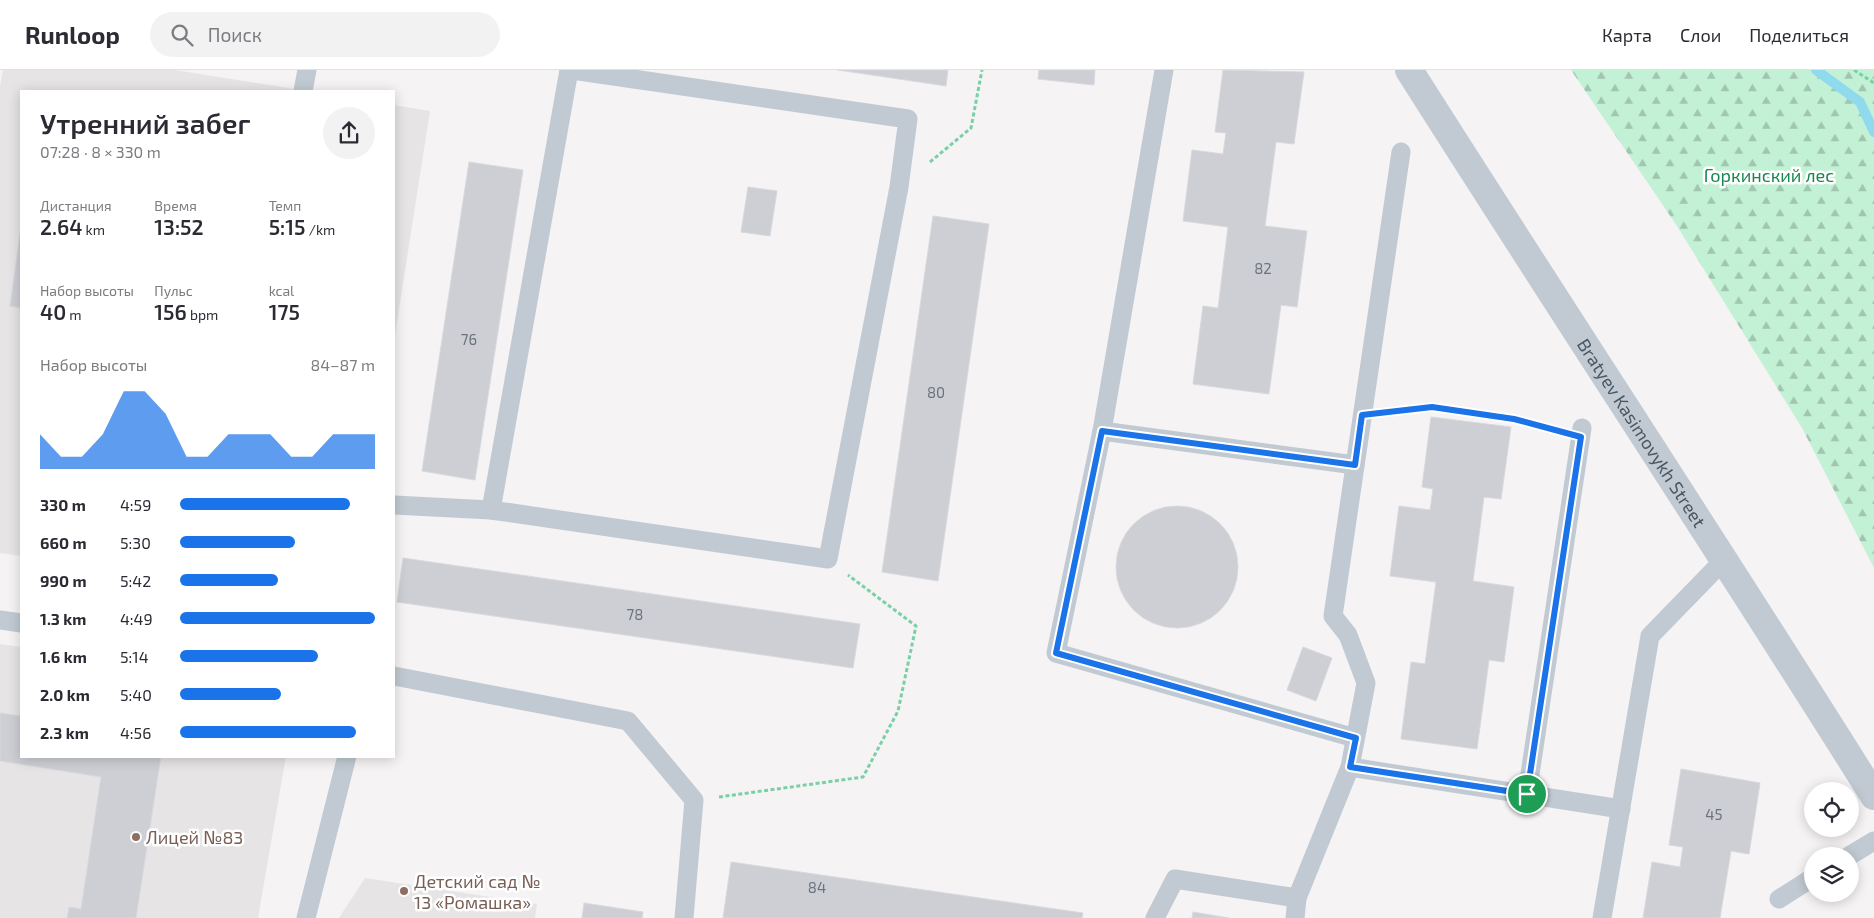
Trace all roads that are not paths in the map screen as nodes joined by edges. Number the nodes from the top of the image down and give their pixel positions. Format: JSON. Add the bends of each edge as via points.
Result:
{"nodes":[{"id":1,"x":307,"y":70,"type":"edge"},
{"id":2,"x":570,"y":70,"type":"edge"},
{"id":3,"x":1164,"y":70,"type":"edge"},
{"id":4,"x":1409,"y":70,"type":"edge"},
{"id":5,"x":303,"y":90,"type":"edge"},
{"id":6,"x":1400,"y":152,"type":"dead end"},
{"id":7,"x":1102,"y":431,"type":"junction"},
{"id":8,"x":1582,"y":432,"type":"road end"},
{"id":9,"x":1355,"y":465,"type":"junction"},
{"id":10,"x":395,"y":505,"type":"edge"},
{"id":11,"x":491,"y":510,"type":"junction"},
{"id":12,"x":1726,"y":560,"type":"junction"},
{"id":13,"x":0,"y":620,"type":"edge"},
{"id":14,"x":20,"y":623,"type":"edge"},
{"id":15,"x":395,"y":676,"type":"edge"},
{"id":16,"x":1356,"y":738,"type":"junction"},
{"id":17,"x":346,"y":758,"type":"edge"},
{"id":18,"x":1350,"y":767,"type":"junction"},
{"id":19,"x":1527,"y":794,"type":"junction"},
{"id":20,"x":1874,"y":796,"type":"edge"},
{"id":21,"x":1621,"y":809,"type":"junction"},
{"id":22,"x":1874,"y":841,"type":"edge"},
{"id":23,"x":1859,"y":850,"type":"edge"},
{"id":24,"x":1804,"y":883,"type":"edge"},
{"id":25,"x":1297,"y":898,"type":"junction"},
{"id":26,"x":1779,"y":899,"type":"dead end"},
{"id":27,"x":306,"y":918,"type":"edge"},
{"id":28,"x":684,"y":918,"type":"edge"},
{"id":29,"x":1155,"y":918,"type":"edge"},
{"id":30,"x":1295,"y":918,"type":"edge"},
{"id":31,"x":1602,"y":918,"type":"edge"}],
"edges":[{"from":1,"to":5,"type":"lane"},
{"from":2,"to":11,"type":"lane"},
{"from":2,"to":11,"type":"lane","via":[[908,119],[899,188],[828,559]]},
{"from":3,"to":7,"type":"lane"},
{"from":4,"to":12,"type":"street","name":"Bratyev Kasimovykh Street"},
{"from":6,"to":9,"type":"lane"},
{"from":7,"to":9,"type":"lane"},
{"from":7,"to":16,"type":"lane","via":[[1056,653]]},
{"from":8,"to":19,"type":"lane"},
{"from":9,"to":16,"type":"lane","via":[[1333,616],[1348,635],[1366,683]]},
{"from":10,"to":11,"type":"lane"},
{"from":12,"to":20,"type":"street","name":"Bratyev Kasimovykh Street"},
{"from":12,"to":21,"type":"lane","via":[[1650,636]]},
{"from":13,"to":14,"type":"lane"},
{"from":15,"to":28,"type":"lane","via":[[628,721],[694,800]]},
{"from":16,"to":18,"type":"lane"},
{"from":17,"to":27,"type":"lane"},
{"from":18,"to":19,"type":"lane"},
{"from":18,"to":25,"type":"lane"},
{"from":19,"to":21,"type":"lane"},
{"from":21,"to":31,"type":"lane"},
{"from":22,"to":23,"type":"lane"},
{"from":24,"to":26,"type":"lane"},
{"from":25,"to":29,"type":"lane","via":[[1175,879]]},
{"from":25,"to":30,"type":"lane"}]}
